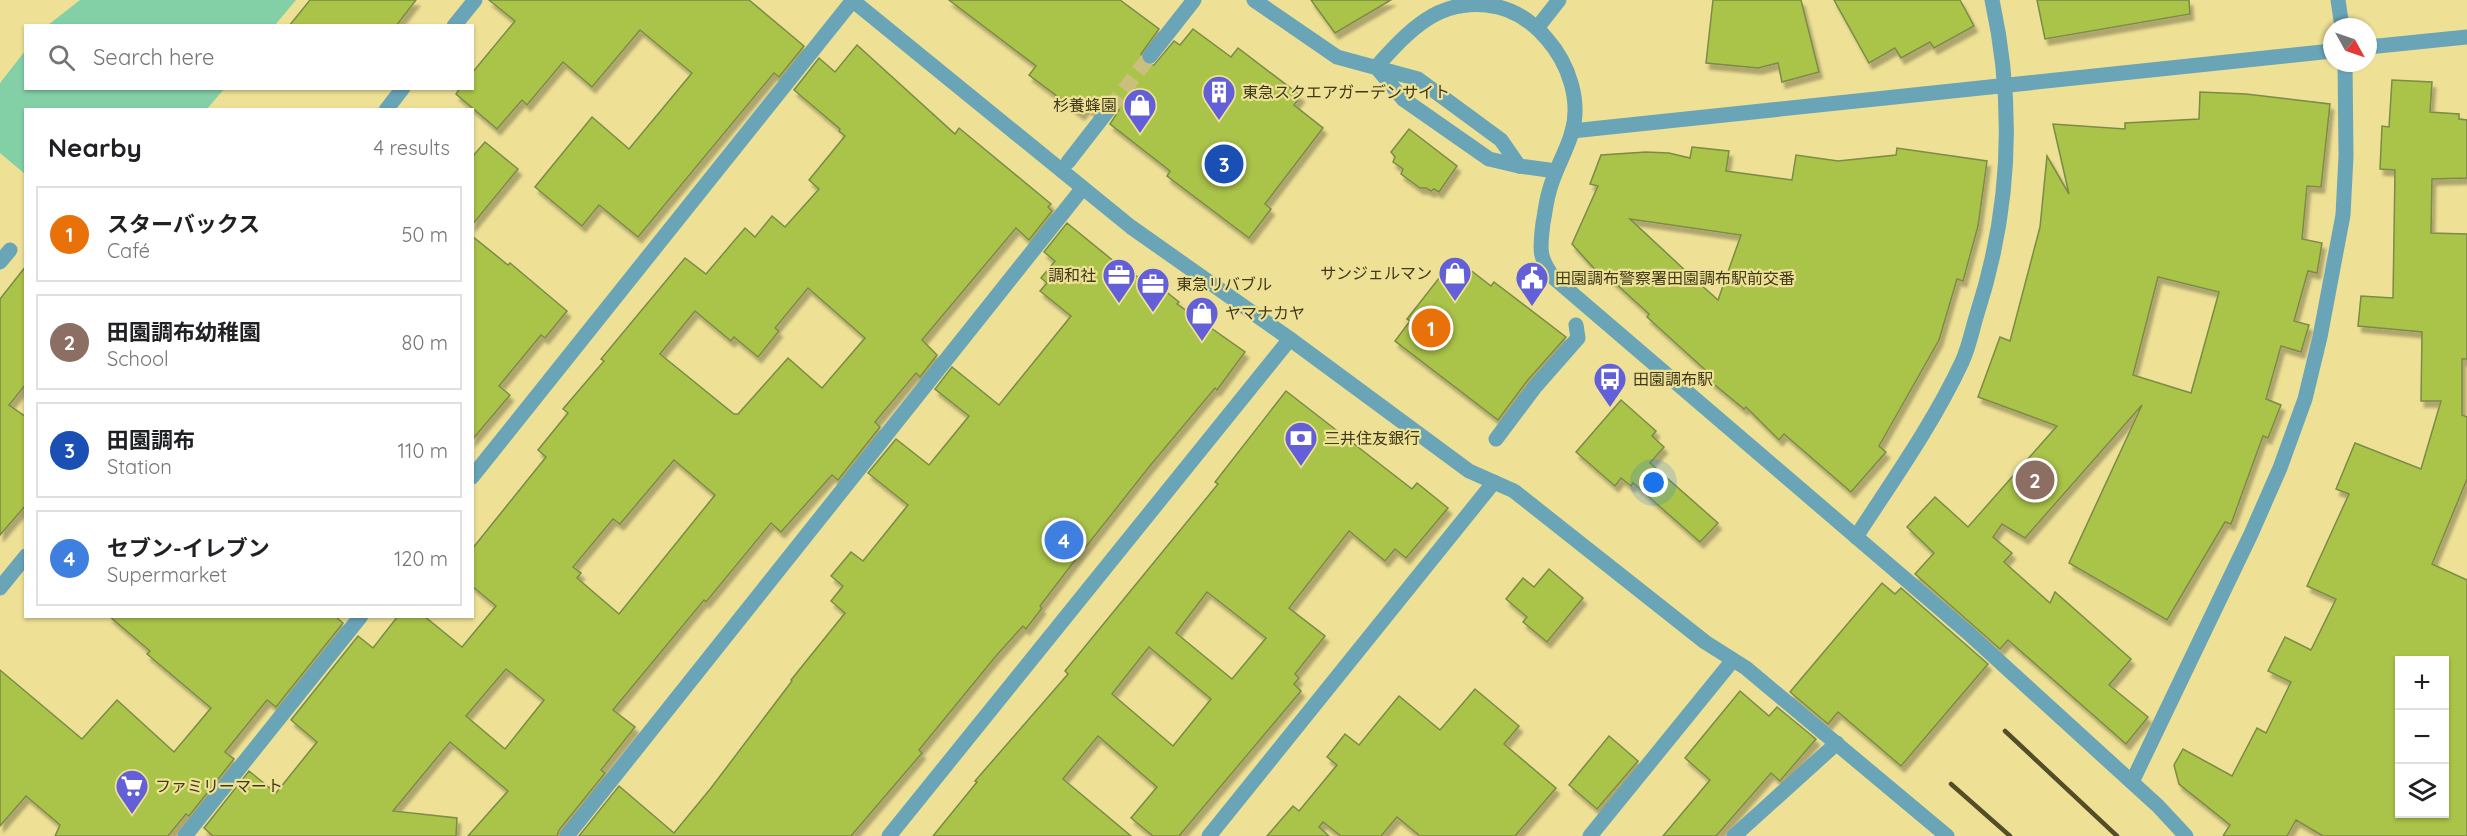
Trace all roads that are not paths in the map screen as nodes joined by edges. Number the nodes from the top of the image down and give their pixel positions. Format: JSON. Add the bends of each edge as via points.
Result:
{"nodes":[{"id":1,"x":475,"y":0,"type":"edge"},
{"id":2,"x":852,"y":0,"type":"edge"},
{"id":3,"x":1194,"y":0,"type":"edge"},
{"id":4,"x":1254,"y":0,"type":"edge"},
{"id":5,"x":1427,"y":0,"type":"edge"},
{"id":6,"x":1559,"y":0,"type":"edge"},
{"id":7,"x":1992,"y":0,"type":"edge"},
{"id":8,"x":2338,"y":0,"type":"edge"},
{"id":9,"x":1429,"y":16,"type":"junction"},
{"id":10,"x":2341,"y":18,"type":"edge"},
{"id":11,"x":456,"y":24,"type":"edge"},
{"id":12,"x":1537,"y":28,"type":"junction"},
{"id":13,"x":2467,"y":37,"type":"edge"},
{"id":14,"x":2377,"y":46,"type":"edge"},
{"id":15,"x":2323,"y":52,"type":"edge"},
{"id":16,"x":1150,"y":56,"type":"tunnel mouth"},
{"id":17,"x":1377,"y":67,"type":"junction"},
{"id":18,"x":2345,"y":72,"type":"edge"},
{"id":19,"x":2005,"y":84,"type":"junction"},
{"id":20,"x":401,"y":90,"type":"edge"},
{"id":21,"x":388,"y":108,"type":"edge"},
{"id":22,"x":1110,"y":108,"type":"tunnel mouth"},
{"id":23,"x":1572,"y":131,"type":"junction"},
{"id":24,"x":1068,"y":162,"type":"dead end"},
{"id":25,"x":1519,"y":166,"type":"junction"},
{"id":26,"x":1556,"y":171,"type":"junction"},
{"id":27,"x":1082,"y":189,"type":"junction"},
{"id":28,"x":1576,"y":325,"type":"dead end"},
{"id":29,"x":1290,"y":339,"type":"junction"},
{"id":30,"x":1496,"y":439,"type":"dead end"},
{"id":31,"x":474,"y":474,"type":"edge"},
{"id":32,"x":1494,"y":482,"type":"junction"},
{"id":33,"x":1856,"y":537,"type":"junction"},
{"id":34,"x":24,"y":558,"type":"edge"},
{"id":35,"x":0,"y":588,"type":"edge"},
{"id":36,"x":358,"y":618,"type":"edge"},
{"id":37,"x":1733,"y":660,"type":"junction"},
{"id":38,"x":1837,"y":743,"type":"junction"},
{"id":39,"x":2132,"y":782,"type":"junction"},
{"id":40,"x":185,"y":836,"type":"edge"},
{"id":41,"x":567,"y":836,"type":"edge"},
{"id":42,"x":889,"y":836,"type":"edge"},
{"id":43,"x":1209,"y":836,"type":"edge"},
{"id":44,"x":1590,"y":836,"type":"edge"},
{"id":45,"x":1734,"y":836,"type":"edge"},
{"id":46,"x":1947,"y":836,"type":"edge"},
{"id":47,"x":2186,"y":836,"type":"edge"}],
"edges":[{"from":1,"to":11,"type":"street"},
{"from":2,"to":27,"type":"street"},
{"from":2,"to":31,"type":"street"},
{"from":3,"to":16,"type":"street"},
{"from":4,"to":17,"type":"street","via":[[1337,57]]},
{"from":5,"to":9,"type":"street"},
{"from":6,"to":12,"type":"street"},
{"from":7,"to":19,"type":"street"},
{"from":8,"to":10,"type":"street"},
{"from":9,"to":12,"type":"street","via":[[1454,6],[1484,4],[1507,9]]},
{"from":9,"to":17,"type":"street"},
{"from":12,"to":23,"type":"street","via":[[1552,45],[1571,79]]},
{"from":13,"to":14,"type":"street"},
{"from":15,"to":19,"type":"street"},
{"from":17,"to":25,"type":"street","via":[[1403,99],[1445,129],[1489,159]]},
{"from":17,"to":25,"type":"street","via":[[1418,79],[1501,140]]},
{"from":18,"to":39,"type":"street","via":[[2343,215],[2305,399],[2251,534]]},
{"from":19,"to":23,"type":"street"},
{"from":19,"to":33,"type":"street","via":[[2005,188],[1996,244],[1966,349],[1939,407]]},
{"from":20,"to":21,"type":"street"},
{"from":22,"to":24,"type":"street"},
{"from":23,"to":26,"type":"street"},
{"from":25,"to":26,"type":"street"},
{"from":26,"to":33,"type":"street","via":[[1548,193],[1539,252],[1544,266]]},
{"from":27,"to":29,"type":"street"},
{"from":27,"to":41,"type":"street"},
{"from":28,"to":30,"type":"street","via":[[1578,338]]},
{"from":29,"to":32,"type":"street","via":[[1469,471]]},
{"from":29,"to":42,"type":"street"},
{"from":32,"to":37,"type":"street","via":[[1514,491]]},
{"from":32,"to":43,"type":"street"},
{"from":33,"to":39,"type":"street"},
{"from":34,"to":35,"type":"street"},
{"from":36,"to":40,"type":"street"},
{"from":37,"to":38,"type":"street"},
{"from":37,"to":44,"type":"street"},
{"from":38,"to":45,"type":"street"},
{"from":38,"to":46,"type":"street"},
{"from":39,"to":47,"type":"street"}]}
